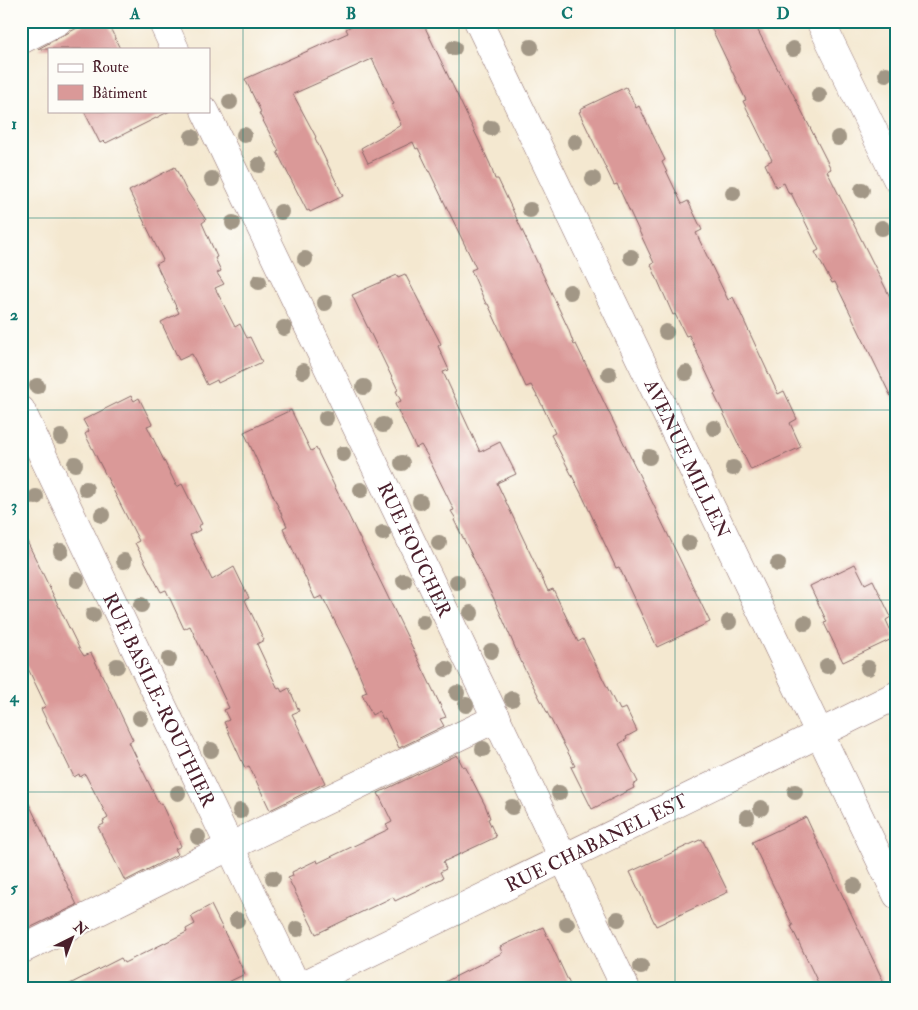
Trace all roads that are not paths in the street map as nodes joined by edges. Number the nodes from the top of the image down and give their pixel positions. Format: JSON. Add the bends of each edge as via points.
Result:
{"nodes":[{"id":1,"x":58,"y":21,"type":"edge"},
{"id":2,"x":162,"y":21,"type":"edge"},
{"id":3,"x":478,"y":21,"type":"edge"},
{"id":4,"x":820,"y":21,"type":"edge"},
{"id":5,"x":21,"y":40,"type":"edge"},
{"id":6,"x":175,"y":48,"type":"edge"},
{"id":7,"x":205,"y":112,"type":"edge"},
{"id":8,"x":897,"y":179,"type":"edge"},
{"id":9,"x":21,"y":410,"type":"edge"},
{"id":10,"x":897,"y":695,"type":"edge"},
{"id":11,"x":497,"y":718,"type":"junction"},
{"id":12,"x":819,"y":734,"type":"junction"},
{"id":13,"x":231,"y":846,"type":"junction"},
{"id":14,"x":564,"y":858,"type":"junction"},
{"id":15,"x":897,"y":895,"type":"edge"},
{"id":16,"x":21,"y":950,"type":"edge"},
{"id":17,"x":297,"y":988,"type":"edge"},
{"id":18,"x":626,"y":989,"type":"edge"}],
"edges":[{"from":1,"to":5,"type":"street"},
{"from":2,"to":6,"type":"street"},
{"from":3,"to":12,"type":"street","name":"AVENUE MILLEN"},
{"from":4,"to":8,"type":"street"},
{"from":7,"to":11,"type":"street","name":"RUE FOUCHER"},
{"from":9,"to":13,"type":"street","name":"RUE BASILE-ROUTHIER"},
{"from":10,"to":12,"type":"street","name":"RUE CHABANEL EST"},
{"from":11,"to":13,"type":"street"},
{"from":11,"to":14,"type":"street","name":"RUE FOUCHER"},
{"from":12,"to":14,"type":"street","name":"RUE CHABANEL EST"},
{"from":12,"to":15,"type":"street","name":"AVENUE MILLEN"},
{"from":13,"to":16,"type":"street"},
{"from":13,"to":17,"type":"street","name":"RUE BASILE-ROUTHIER"},
{"from":14,"to":17,"type":"street","name":"RUE CHABANEL EST"},
{"from":14,"to":18,"type":"street","name":"RUE FOUCHER"}]}
